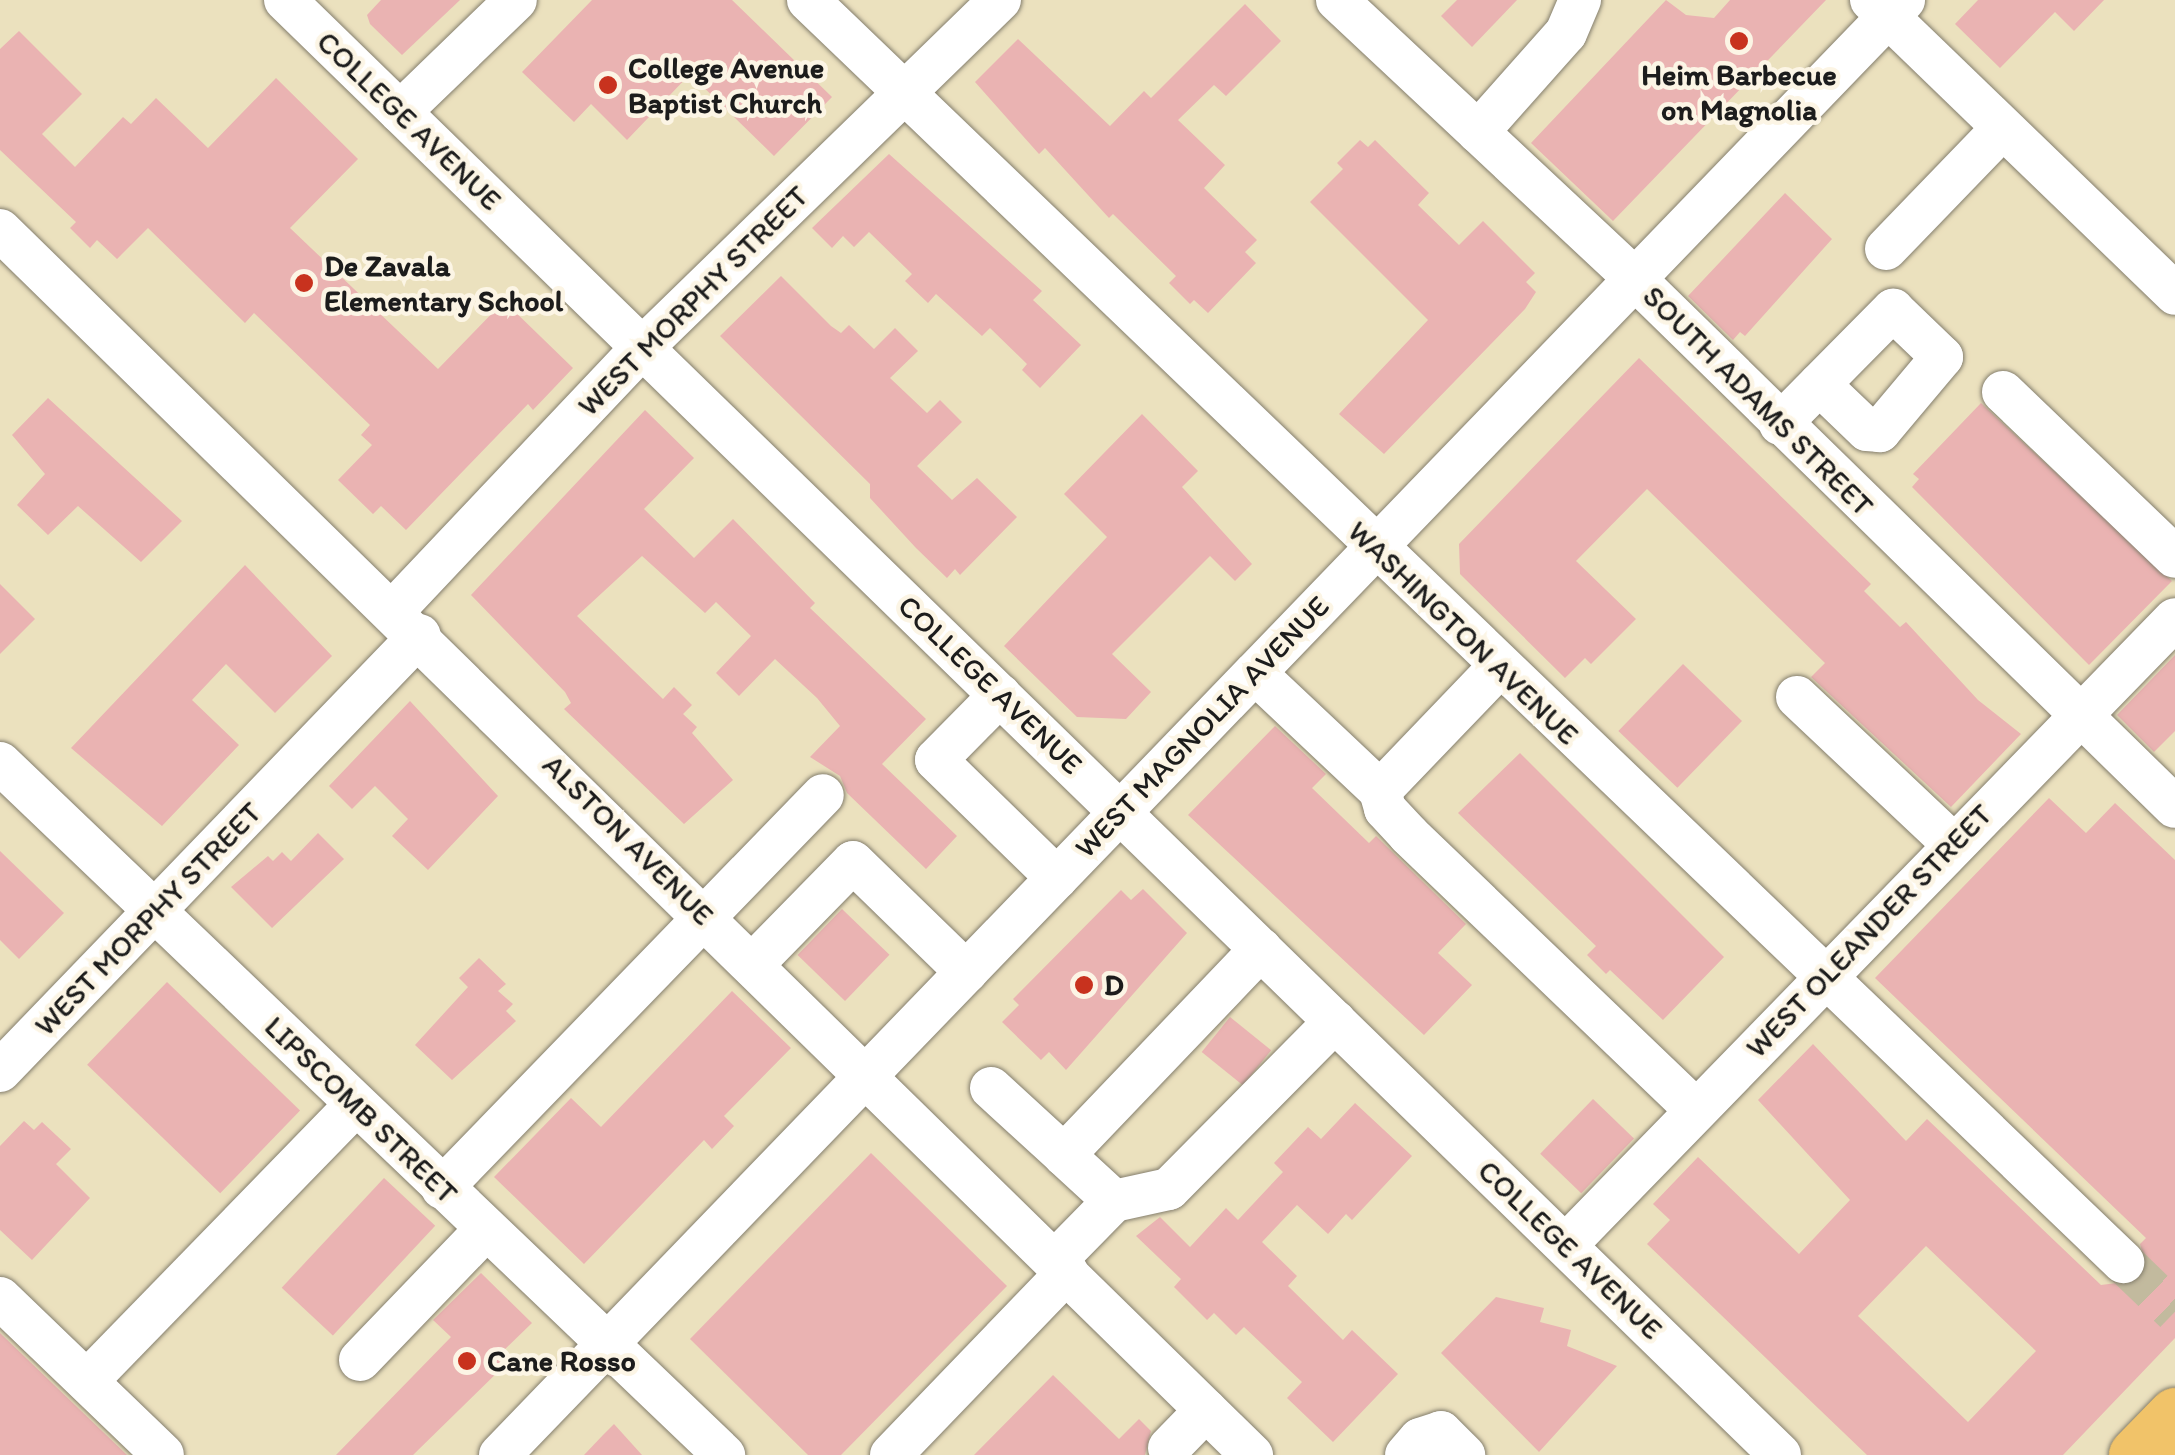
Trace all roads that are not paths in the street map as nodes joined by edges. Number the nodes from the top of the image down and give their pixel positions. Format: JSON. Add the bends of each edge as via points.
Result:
{"nodes":[{"id":1,"x":284,"y":0,"type":"edge"},
{"id":2,"x":516,"y":0,"type":"edge"},
{"id":3,"x":808,"y":0,"type":"edge"},
{"id":4,"x":1000,"y":0,"type":"edge"},
{"id":5,"x":1337,"y":0,"type":"edge"},
{"id":6,"x":1580,"y":0,"type":"edge"},
{"id":7,"x":1888,"y":6,"type":"edge"},
{"id":8,"x":904,"y":93,"type":"junction"},
{"id":9,"x":400,"y":112,"type":"junction"},
{"id":10,"x":2003,"y":128,"type":"junction"},
{"id":11,"x":1478,"y":132,"type":"junction"},
{"id":12,"x":0,"y":230,"type":"edge"},
{"id":13,"x":1886,"y":249,"type":"dead end"},
{"id":14,"x":1634,"y":280,"type":"junction"},
{"id":15,"x":2175,"y":294,"type":"edge"},
{"id":16,"x":643,"y":347,"type":"junction"},
{"id":17,"x":1819,"y":384,"type":"dead end"},
{"id":18,"x":2004,"y":392,"type":"dead end"},
{"id":19,"x":1780,"y":424,"type":"junction"},
{"id":20,"x":1375,"y":548,"type":"junction"},
{"id":21,"x":2175,"y":557,"type":"edge"},
{"id":22,"x":2175,"y":619,"type":"edge"},
{"id":23,"x":407,"y":622,"type":"junction"},
{"id":24,"x":1499,"y":668,"type":"junction"},
{"id":25,"x":1255,"y":673,"type":"junction"},
{"id":26,"x":1000,"y":695,"type":"junction"},
{"id":27,"x":1798,"y":697,"type":"dead end"},
{"id":28,"x":2080,"y":716,"type":"junction"},
{"id":29,"x":0,"y":763,"type":"edge"},
{"id":30,"x":2168,"y":785,"type":"edge"},
{"id":31,"x":1380,"y":791,"type":"junction"},
{"id":32,"x":824,"y":795,"type":"dead end"},
{"id":33,"x":1120,"y":812,"type":"junction"},
{"id":34,"x":1953,"y":844,"type":"junction"},
{"id":35,"x":1057,"y":878,"type":"junction"},
{"id":36,"x":156,"y":913,"type":"junction"},
{"id":37,"x":705,"y":916,"type":"junction"},
{"id":38,"x":1261,"y":949,"type":"junction"},
{"id":39,"x":754,"y":964,"type":"junction"},
{"id":40,"x":966,"y":972,"type":"junction"},
{"id":41,"x":1824,"y":977,"type":"junction"},
{"id":42,"x":1335,"y":1022,"type":"junction"},
{"id":43,"x":0,"y":1071,"type":"edge"},
{"id":44,"x":866,"y":1075,"type":"junction"},
{"id":45,"x":991,"y":1088,"type":"dead end"},
{"id":46,"x":1696,"y":1110,"type":"junction"},
{"id":47,"x":364,"y":1113,"type":"junction"},
{"id":48,"x":1064,"y":1155,"type":"junction"},
{"id":49,"x":442,"y":1188,"type":"junction"},
{"id":50,"x":1114,"y":1201,"type":"junction"},
{"id":51,"x":485,"y":1230,"type":"junction"},
{"id":52,"x":1566,"y":1245,"type":"junction"},
{"id":53,"x":2123,"y":1262,"type":"tunnel mouth"},
{"id":54,"x":1061,"y":1267,"type":"junction"},
{"id":55,"x":0,"y":1298,"type":"edge"},
{"id":56,"x":606,"y":1346,"type":"junction"},
{"id":57,"x":360,"y":1360,"type":"dead end"},
{"id":58,"x":95,"y":1389,"type":"junction"},
{"id":59,"x":1206,"y":1410,"type":"junction"},
{"id":60,"x":2175,"y":1416,"type":"edge"},
{"id":61,"x":1169,"y":1448,"type":"dead end"},
{"id":62,"x":1773,"y":1452,"type":"edge"},
{"id":63,"x":163,"y":1455,"type":"edge"},
{"id":64,"x":500,"y":1455,"type":"edge"},
{"id":65,"x":724,"y":1455,"type":"edge"},
{"id":66,"x":891,"y":1455,"type":"edge"},
{"id":67,"x":1252,"y":1455,"type":"edge"},
{"id":68,"x":1406,"y":1455,"type":"edge"},
{"id":69,"x":1464,"y":1455,"type":"edge"},
{"id":70,"x":2136,"y":1455,"type":"edge"}],
"edges":[{"from":1,"to":9,"type":"street","name":"COLLEGE AVENUE"},
{"from":2,"to":9,"type":"street"},
{"from":3,"to":8,"type":"street","name":"WASHINGTON AVENUE"},
{"from":4,"to":8,"type":"street","name":"WEST MORPHY STREET"},
{"from":5,"to":11,"type":"street","name":"SOUTH ADAMS STREET"},
{"from":6,"to":11,"type":"street","via":[[1566,33]]},
{"from":7,"to":10,"type":"street"},
{"from":7,"to":14,"type":"street","name":"WEST MAGNOLIA AVENUE"},
{"from":8,"to":16,"type":"street","name":"WEST MORPHY STREET"},
{"from":8,"to":20,"type":"street","name":"WASHINGTON AVENUE"},
{"from":9,"to":16,"type":"street","name":"COLLEGE AVENUE"},
{"from":10,"to":13,"type":"street"},
{"from":10,"to":15,"type":"street"},
{"from":11,"to":14,"type":"street","name":"SOUTH ADAMS STREET"},
{"from":12,"to":23,"type":"street","name":"ALSTON AVENUE"},
{"from":14,"to":19,"type":"street","name":"SOUTH ADAMS STREET"},
{"from":14,"to":20,"type":"street","name":"WEST MAGNOLIA AVENUE"},
{"from":16,"to":23,"type":"street","name":"WEST MORPHY STREET"},
{"from":16,"to":26,"type":"street","name":"COLLEGE AVENUE"},
{"from":17,"to":19,"type":"street"},
{"from":18,"to":21,"type":"street"},
{"from":19,"to":28,"type":"street","name":"SOUTH ADAMS STREET"},
{"from":20,"to":24,"type":"street","name":"WASHINGTON AVENUE"},
{"from":20,"to":25,"type":"street","name":"WEST MAGNOLIA AVENUE"},
{"from":22,"to":28,"type":"street","name":"WEST OLEANDER STREET"},
{"from":23,"to":36,"type":"street","name":"WEST MORPHY STREET"},
{"from":23,"to":37,"type":"street","name":"ALSTON AVENUE"},
{"from":24,"to":31,"type":"street"},
{"from":24,"to":41,"type":"street","name":"WASHINGTON AVENUE"},
{"from":25,"to":31,"type":"street"},
{"from":25,"to":33,"type":"street","name":"WEST MAGNOLIA AVENUE"},
{"from":26,"to":33,"type":"street","name":"COLLEGE AVENUE"},
{"from":26,"to":35,"type":"street","via":[[936,760]]},
{"from":27,"to":34,"type":"street"},
{"from":28,"to":30,"type":"street","name":"SOUTH ADAMS STREET"},
{"from":28,"to":34,"type":"street","name":"WEST OLEANDER STREET"},
{"from":29,"to":36,"type":"street","name":"LIPSCOMB STREET"},
{"from":31,"to":46,"type":"street","via":[[1385,809],[1409,835]]},
{"from":32,"to":37,"type":"street"},
{"from":33,"to":35,"type":"street","name":"WEST MAGNOLIA AVENUE"},
{"from":33,"to":38,"type":"street","name":"COLLEGE AVENUE"},
{"from":34,"to":41,"type":"street","name":"WEST OLEANDER STREET"},
{"from":35,"to":40,"type":"street","name":"WEST MAGNOLIA AVENUE"},
{"from":36,"to":43,"type":"street","name":"WEST MORPHY STREET"},
{"from":36,"to":47,"type":"street","name":"LIPSCOMB STREET"},
{"from":37,"to":39,"type":"street","name":"ALSTON AVENUE"},
{"from":37,"to":49,"type":"street"},
{"from":38,"to":42,"type":"street","name":"COLLEGE AVENUE"},
{"from":38,"to":48,"type":"street"},
{"from":39,"to":40,"type":"street","via":[[853,862]]},
{"from":39,"to":44,"type":"street","name":"ALSTON AVENUE"},
{"from":40,"to":44,"type":"street","name":"WEST MAGNOLIA AVENUE"},
{"from":41,"to":46,"type":"street","name":"WEST OLEANDER STREET"},
{"from":41,"to":53,"type":"street","name":"WASHINGTON AVENUE"},
{"from":42,"to":50,"type":"street","via":[[1169,1189]]},
{"from":42,"to":52,"type":"street","name":"COLLEGE AVENUE"},
{"from":44,"to":54,"type":"street","name":"ALSTON AVENUE"},
{"from":44,"to":56,"type":"street","name":"WEST MAGNOLIA AVENUE"},
{"from":45,"to":48,"type":"street"},
{"from":46,"to":52,"type":"street","name":"WEST OLEANDER STREET"},
{"from":47,"to":49,"type":"street","name":"LIPSCOMB STREET"},
{"from":47,"to":58,"type":"street"},
{"from":48,"to":50,"type":"street"},
{"from":49,"to":51,"type":"street","name":"LIPSCOMB STREET"},
{"from":50,"to":54,"type":"street"},
{"from":51,"to":56,"type":"street","name":"LIPSCOMB STREET"},
{"from":51,"to":57,"type":"street"},
{"from":52,"to":62,"type":"street","name":"COLLEGE AVENUE"},
{"from":54,"to":59,"type":"street","name":"ALSTON AVENUE"},
{"from":54,"to":66,"type":"street"},
{"from":55,"to":58,"type":"street"},
{"from":56,"to":64,"type":"street","name":"WEST MAGNOLIA AVENUE"},
{"from":56,"to":65,"type":"street","name":"LIPSCOMB STREET"},
{"from":58,"to":63,"type":"street"},
{"from":59,"to":61,"type":"street"},
{"from":59,"to":67,"type":"street","name":"ALSTON AVENUE"},
{"from":60,"to":70,"type":"main road"},
{"from":68,"to":69,"type":"street","via":[[1441,1432]]}]}
